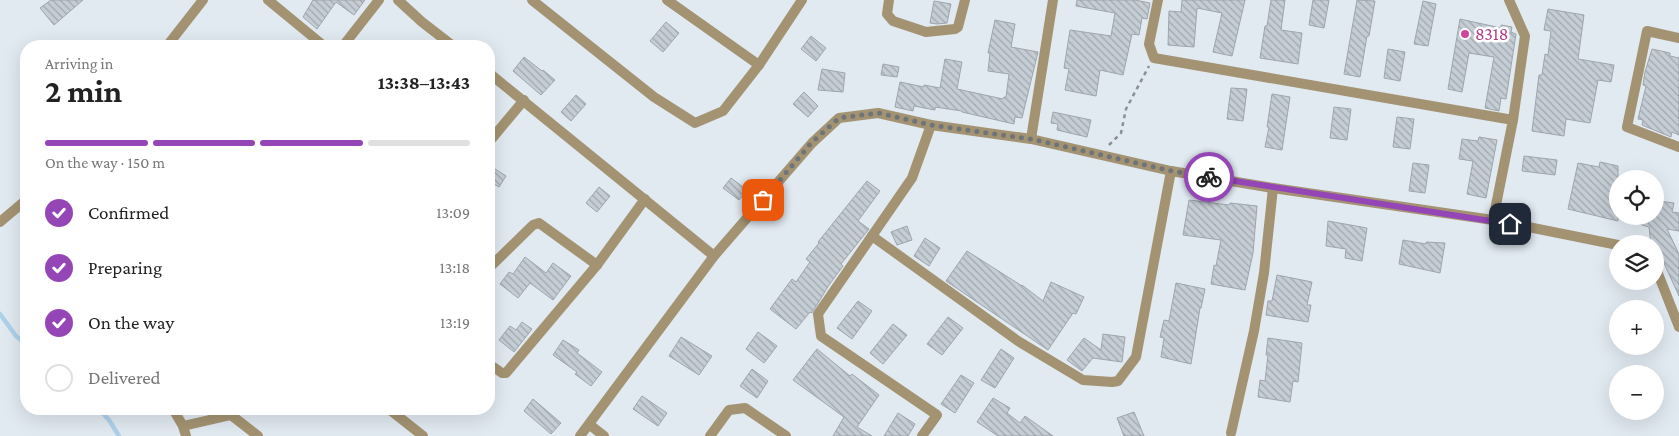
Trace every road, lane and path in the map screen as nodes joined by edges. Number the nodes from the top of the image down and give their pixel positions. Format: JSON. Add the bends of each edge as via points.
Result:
{"nodes":[{"id":1,"x":203,"y":0,"type":"edge"},
{"id":2,"x":268,"y":0,"type":"edge"},
{"id":3,"x":379,"y":0,"type":"edge"},
{"id":4,"x":398,"y":0,"type":"edge"},
{"id":5,"x":532,"y":0,"type":"edge"},
{"id":6,"x":668,"y":0,"type":"edge"},
{"id":7,"x":802,"y":0,"type":"edge"},
{"id":8,"x":889,"y":0,"type":"edge"},
{"id":9,"x":965,"y":0,"type":"edge"},
{"id":10,"x":1052,"y":0,"type":"edge"},
{"id":11,"x":1158,"y":0,"type":"edge"},
{"id":12,"x":1509,"y":0,"type":"edge"},
{"id":13,"x":1679,"y":38,"type":"edge"},
{"id":14,"x":172,"y":40,"type":"edge"},
{"id":15,"x":317,"y":40,"type":"edge"},
{"id":16,"x":348,"y":40,"type":"edge"},
{"id":17,"x":445,"y":40,"type":"edge"},
{"id":18,"x":1154,"y":58,"type":"junction"},
{"id":19,"x":759,"y":66,"type":"junction"},
{"id":20,"x":495,"y":78,"type":"edge"},
{"id":21,"x":524,"y":100,"type":"junction"},
{"id":22,"x":1513,"y":120,"type":"junction"},
{"id":23,"x":931,"y":125,"type":"junction"},
{"id":24,"x":495,"y":135,"type":"edge"},
{"id":25,"x":1031,"y":139,"type":"junction"},
{"id":26,"x":1679,"y":147,"type":"edge"},
{"id":27,"x":1099,"y":155,"type":"junction"},
{"id":28,"x":1172,"y":171,"type":"junction"},
{"id":29,"x":1273,"y":188,"type":"junction"},
{"id":30,"x":645,"y":199,"type":"junction"},
{"id":31,"x":20,"y":205,"type":"edge"},
{"id":32,"x":1492,"y":220,"type":"junction"},
{"id":33,"x":0,"y":222,"type":"edge"},
{"id":34,"x":872,"y":236,"type":"junction"},
{"id":35,"x":1609,"y":244,"type":"edge"},
{"id":36,"x":714,"y":256,"type":"junction"},
{"id":37,"x":495,"y":262,"type":"edge"},
{"id":38,"x":597,"y":265,"type":"junction"},
{"id":39,"x":1664,"y":289,"type":"edge"},
{"id":40,"x":1679,"y":327,"type":"edge"},
{"id":41,"x":495,"y":368,"type":"edge"},
{"id":42,"x":176,"y":415,"type":"edge"},
{"id":43,"x":397,"y":415,"type":"edge"},
{"id":44,"x":590,"y":425,"type":"junction"},
{"id":45,"x":185,"y":431,"type":"edge"},
{"id":46,"x":1231,"y":433,"type":"dead end"},
{"id":47,"x":258,"y":436,"type":"edge"},
{"id":48,"x":423,"y":436,"type":"edge"},
{"id":49,"x":580,"y":436,"type":"edge"},
{"id":50,"x":604,"y":436,"type":"edge"},
{"id":51,"x":710,"y":436,"type":"edge"},
{"id":52,"x":786,"y":436,"type":"edge"},
{"id":53,"x":922,"y":436,"type":"edge"}],
"edges":[{"from":1,"to":14,"type":"street"},
{"from":2,"to":15,"type":"street"},
{"from":3,"to":16,"type":"street"},
{"from":4,"to":17,"type":"street"},
{"from":5,"to":19,"type":"street","via":[[654,97],[695,123],[723,112]]},
{"from":6,"to":19,"type":"street"},
{"from":7,"to":19,"type":"street"},
{"from":8,"to":9,"type":"street","via":[[887,14],[893,21],[926,32],[958,27]]},
{"from":10,"to":25,"type":"street"},
{"from":11,"to":18,"type":"street","via":[[1149,44]]},
{"from":12,"to":22,"type":"street","via":[[1525,36]]},
{"from":13,"to":26,"type":"street","via":[[1647,31],[1626,127]]},
{"from":18,"to":22,"type":"street"},
{"from":18,"to":27,"type":"path","via":[[1126,109],[1121,133]]},
{"from":20,"to":21,"type":"street"},
{"from":21,"to":24,"type":"street"},
{"from":21,"to":30,"type":"street"},
{"from":22,"to":32,"type":"street"},
{"from":23,"to":25,"type":"street"},
{"from":23,"to":34,"type":"street","via":[[912,178]]},
{"from":23,"to":36,"type":"street","via":[[878,113],[839,118],[812,142]]},
{"from":25,"to":27,"type":"street"},
{"from":27,"to":28,"type":"street"},
{"from":28,"to":29,"type":"street"},
{"from":28,"to":34,"type":"street","via":[[1136,357],[1118,381],[1083,380],[1018,341]]},
{"from":29,"to":32,"type":"street"},
{"from":29,"to":46,"type":"street","via":[[1264,273]]},
{"from":30,"to":36,"type":"street"},
{"from":30,"to":38,"type":"street"},
{"from":31,"to":33,"type":"street"},
{"from":32,"to":35,"type":"street"},
{"from":34,"to":53,"type":"street","via":[[818,314],[821,336],[937,415]]},
{"from":36,"to":44,"type":"street"},
{"from":37,"to":38,"type":"street","via":[[539,223]]},
{"from":38,"to":41,"type":"street","via":[[506,373]]},
{"from":39,"to":40,"type":"street"},
{"from":42,"to":45,"type":"street"},
{"from":43,"to":48,"type":"street"},
{"from":44,"to":49,"type":"street"},
{"from":44,"to":50,"type":"street"},
{"from":45,"to":47,"type":"street","via":[[232,415]]},
{"from":51,"to":52,"type":"street","via":[[729,410],[745,408]]}]}
